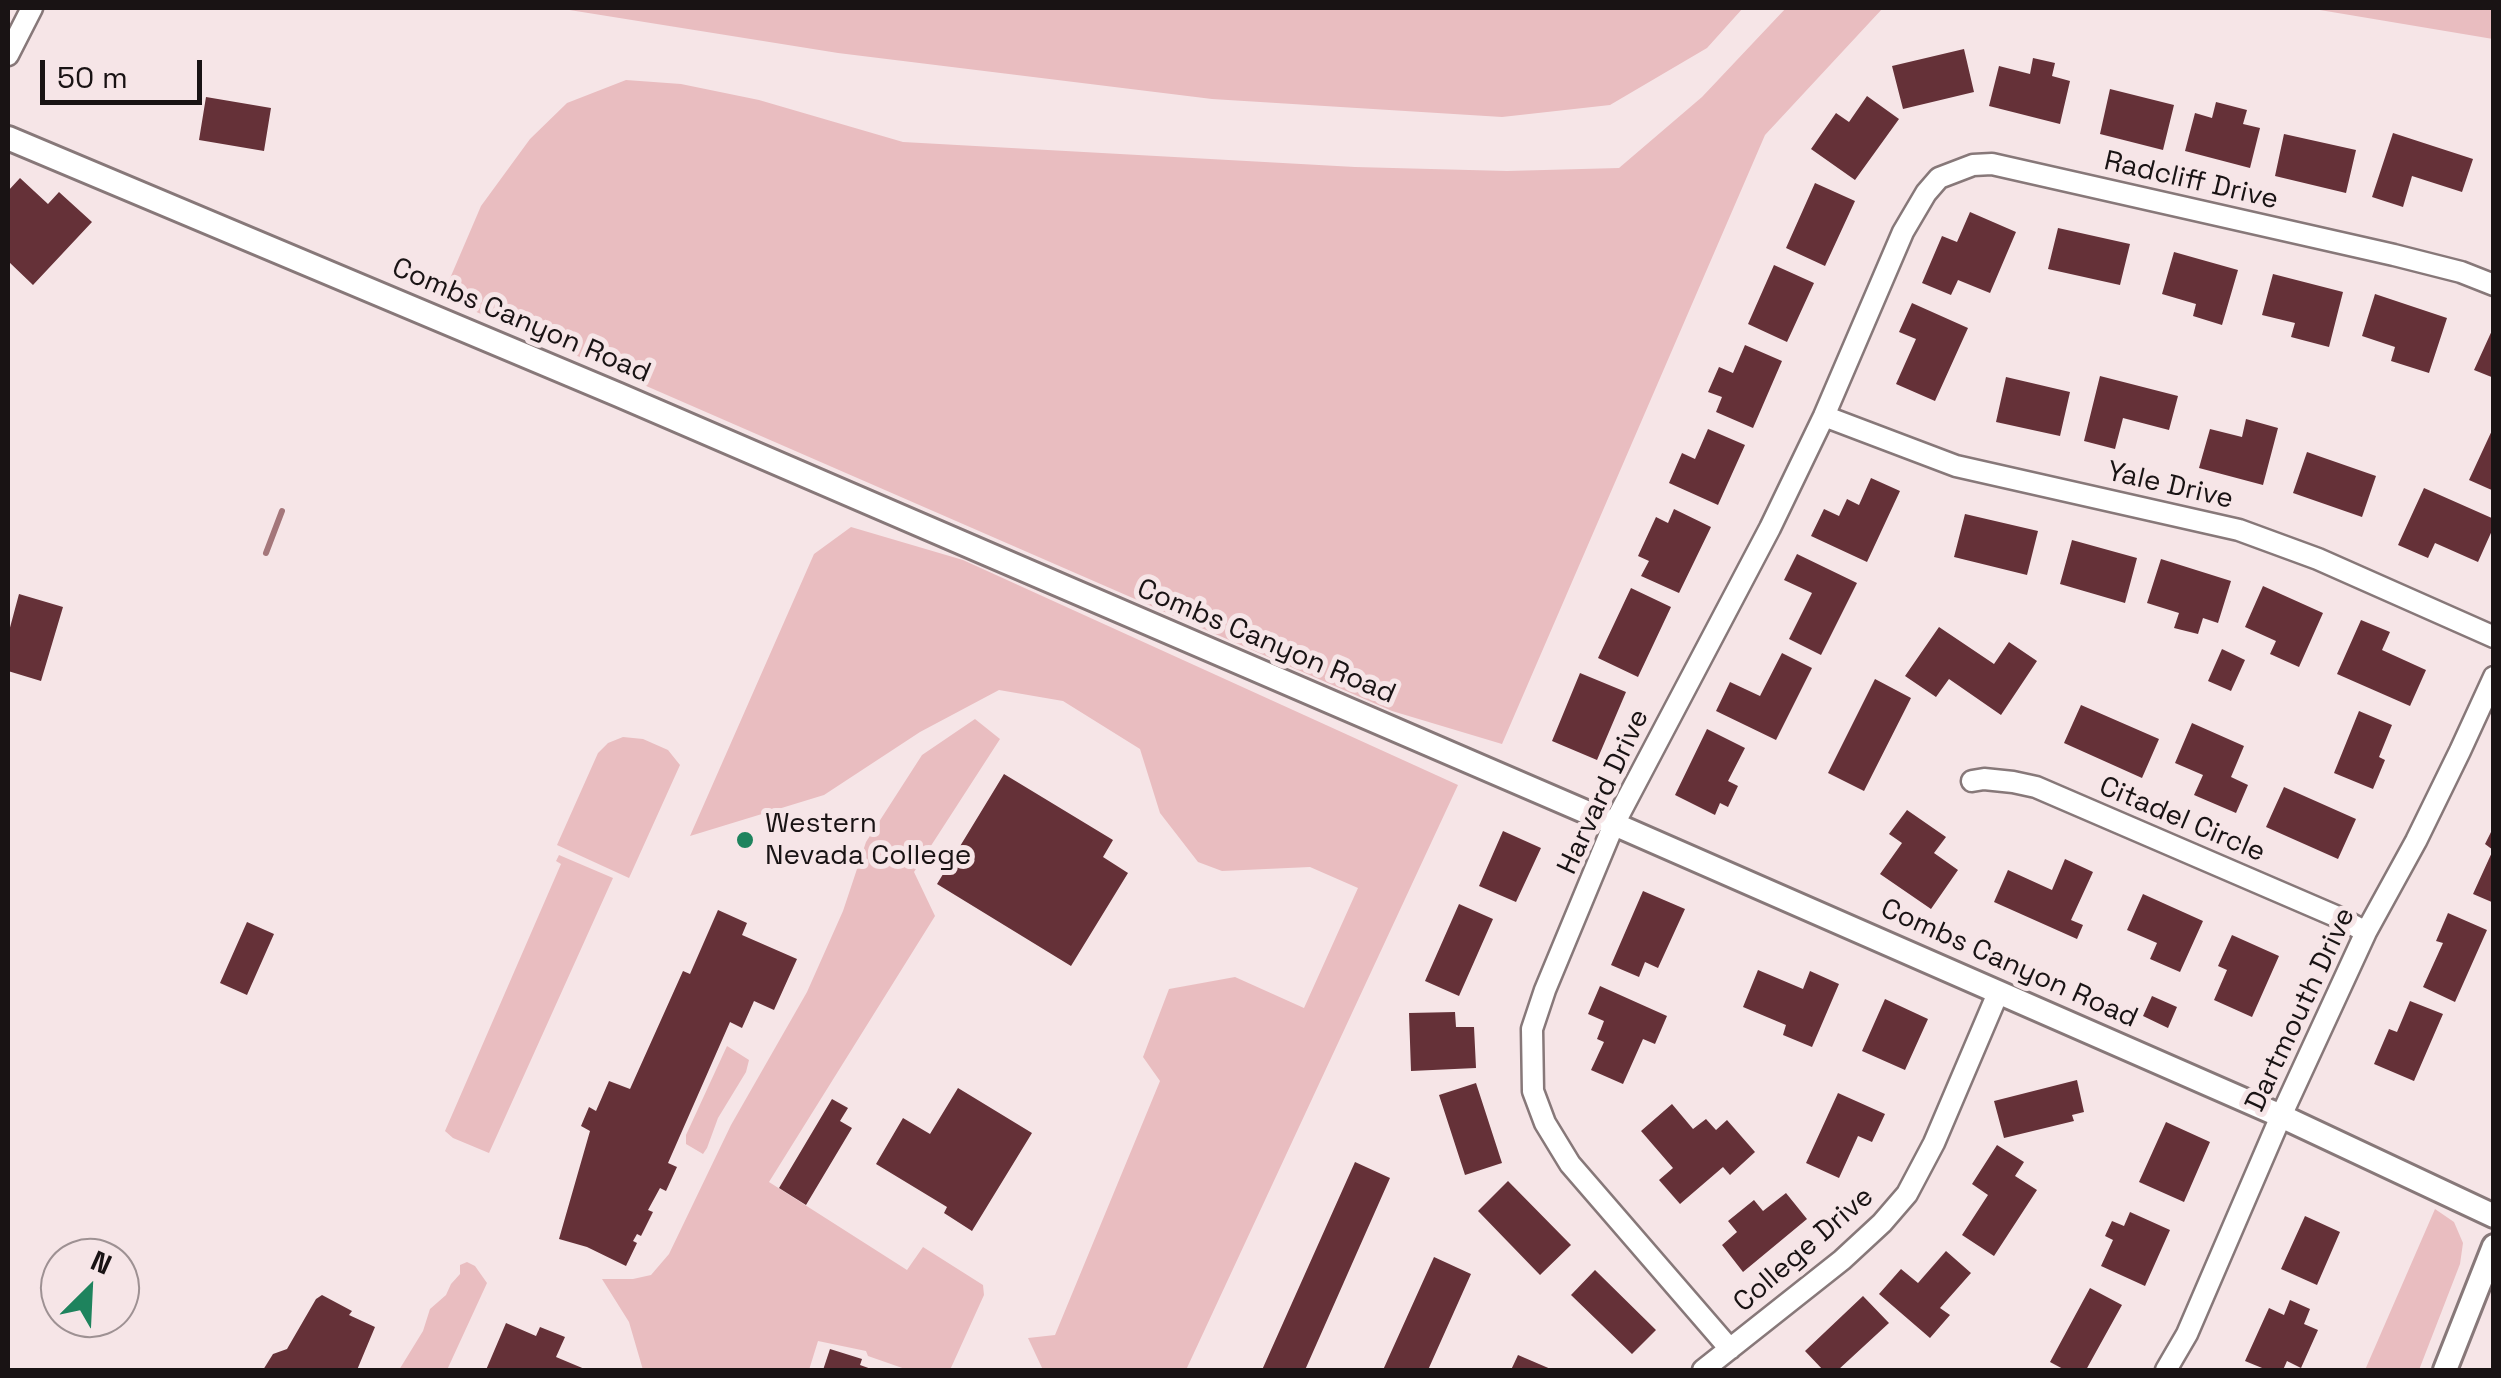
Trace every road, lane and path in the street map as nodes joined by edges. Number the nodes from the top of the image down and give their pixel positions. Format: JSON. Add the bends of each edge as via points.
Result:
{"nodes":[{"id":1,"x":32,"y":8,"type":"edge"},
{"id":2,"x":8,"y":55,"type":"edge"},
{"id":3,"x":8,"y":138,"type":"edge"},
{"id":4,"x":1903,"y":232,"type":"joint"},
{"id":5,"x":2494,"y":285,"type":"edge"},
{"id":6,"x":1824,"y":416,"type":"junction"},
{"id":7,"x":2494,"y":638,"type":"edge"},
{"id":8,"x":2494,"y":677,"type":"edge"},
{"id":9,"x":1972,"y":781,"type":"dead end"},
{"id":10,"x":1614,"y":824,"type":"junction"},
{"id":11,"x":2366,"y":932,"type":"junction"},
{"id":12,"x":1998,"y":992,"type":"junction"},
{"id":13,"x":2281,"y":1116,"type":"junction"},
{"id":14,"x":2494,"y":1216,"type":"edge"},
{"id":15,"x":2494,"y":1246,"type":"edge"},
{"id":16,"x":1730,"y":1349,"type":"junction"},
{"id":17,"x":1703,"y":1370,"type":"edge"},
{"id":18,"x":2166,"y":1370,"type":"edge"},
{"id":19,"x":2445,"y":1370,"type":"edge"}],
"edges":[{"from":1,"to":2,"type":"street"},
{"from":3,"to":10,"type":"street","name":"Combs Canyon Road"},
{"from":4,"to":5,"type":"street","name":"Radcliff Drive","via":[[1940,178],[1992,164],[2394,255]]},
{"from":4,"to":6,"type":"street","name":"Harvard Drive"},
{"from":6,"to":7,"type":"street","name":"Yale Drive","via":[[1956,466],[2240,530]]},
{"from":6,"to":10,"type":"street","name":"Harvard Drive"},
{"from":8,"to":11,"type":"street","name":"Dartmouth Drive"},
{"from":9,"to":11,"type":"street","name":"Citadel Circle","via":[[2036,787]]},
{"from":10,"to":12,"type":"street","name":"Combs Canyon Road"},
{"from":10,"to":16,"type":"street","name":"Harvard Drive","via":[[1532,1029],[1533,1090],[1570,1164]]},
{"from":11,"to":13,"type":"street","name":"Dartmouth Drive"},
{"from":12,"to":13,"type":"street","name":"Combs Canyon Road"},
{"from":12,"to":16,"type":"street","name":"College Drive","via":[[1906,1194],[1842,1260]]},
{"from":13,"to":14,"type":"street","name":"Combs Canyon Road"},
{"from":13,"to":18,"type":"street","name":"Dartmouth Drive"},
{"from":15,"to":19,"type":"street"},
{"from":16,"to":17,"type":"street","name":"College Drive"}]}
